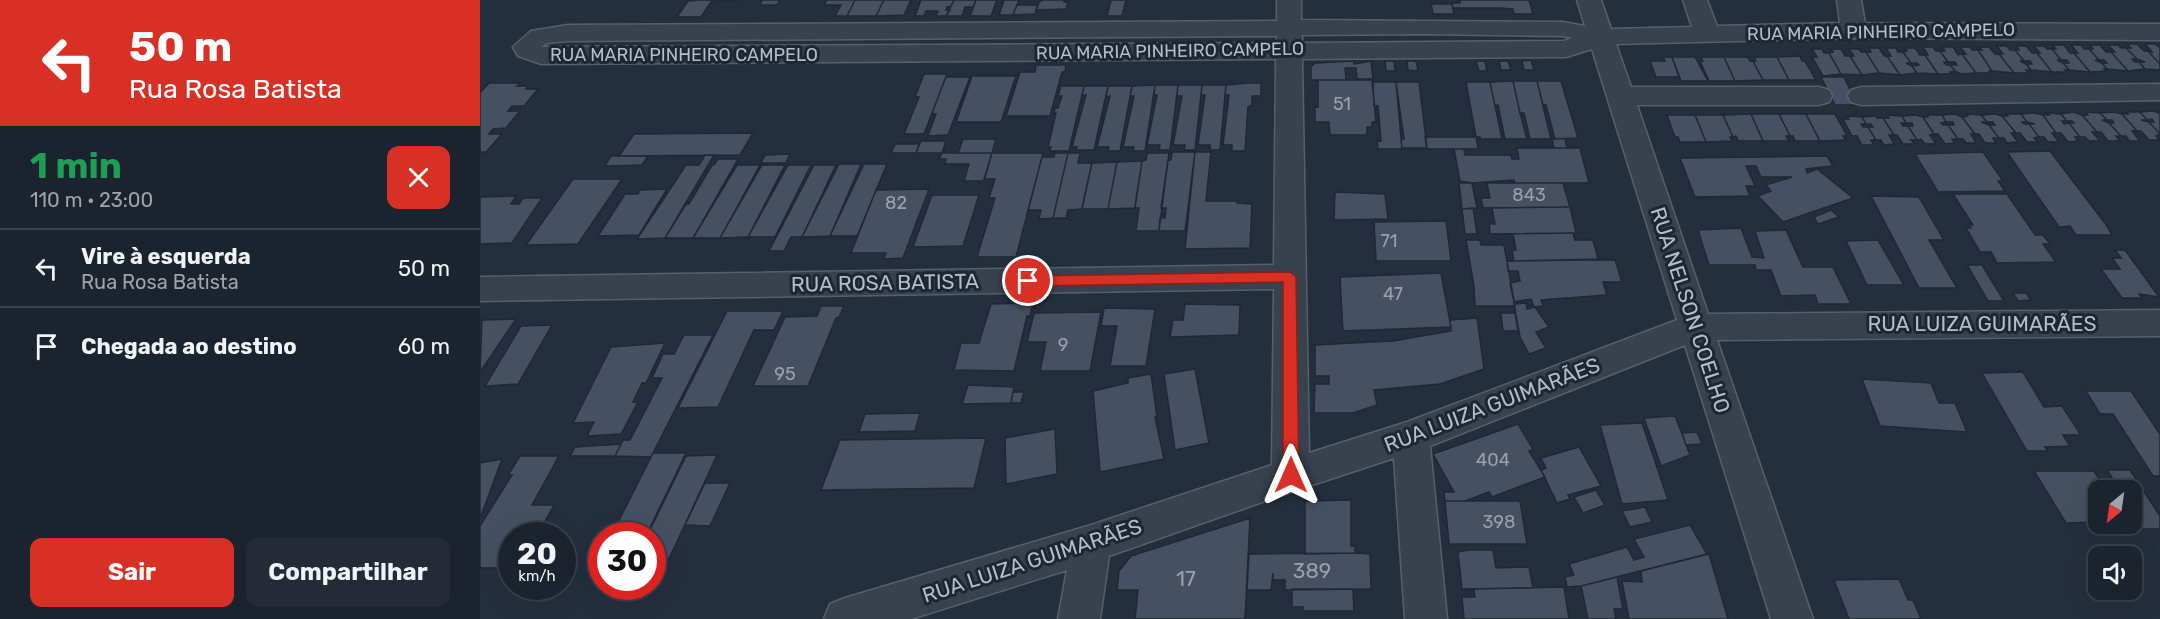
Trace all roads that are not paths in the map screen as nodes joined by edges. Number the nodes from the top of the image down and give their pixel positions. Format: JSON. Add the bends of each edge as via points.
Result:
{"nodes":[{"id":1,"x":1589,"y":0,"type":"edge"},
{"id":2,"x":1695,"y":0,"type":"edge"},
{"id":3,"x":1849,"y":0,"type":"edge"},
{"id":4,"x":1289,"y":26,"type":"edge"},
{"id":5,"x":1854,"y":30,"type":"junction"},
{"id":6,"x":2160,"y":32,"type":"edge"},
{"id":7,"x":1707,"y":34,"type":"junction"},
{"id":8,"x":1601,"y":37,"type":"junction"},
{"id":9,"x":906,"y":42,"type":"junction"},
{"id":10,"x":2160,"y":92,"type":"edge"},
{"id":11,"x":1620,"y":96,"type":"junction"},
{"id":12,"x":1819,"y":96,"type":"dead end"},
{"id":13,"x":1861,"y":96,"type":"dead end"},
{"id":14,"x":1290,"y":277,"type":"junction"},
{"id":15,"x":480,"y":289,"type":"edge"},
{"id":16,"x":2160,"y":323,"type":"edge"},
{"id":17,"x":1696,"y":327,"type":"junction"},
{"id":18,"x":1411,"y":437,"type":"junction"},
{"id":19,"x":1291,"y":475,"type":"junction"},
{"id":20,"x":1091,"y":544,"type":"junction"},
{"id":21,"x":845,"y":619,"type":"edge"},
{"id":22,"x":1078,"y":619,"type":"edge"},
{"id":23,"x":1426,"y":619,"type":"edge"},
{"id":24,"x":1792,"y":619,"type":"edge"}],
"edges":[{"from":1,"to":8,"type":"street","name":"RUA NELSON COELHO"},
{"from":2,"to":7,"type":"street"},
{"from":3,"to":5,"type":"street"},
{"from":4,"to":8,"type":"street","name":"RUA MARIA PINHEIRO CAMPELO","via":[[1563,29]]},
{"from":4,"to":9,"type":"street","name":"RUA MARIA PINHEIRO CAMPELO"},
{"from":4,"to":14,"type":"street"},
{"from":5,"to":6,"type":"street","name":"RUA MARIA PINHEIRO CAMPELO"},
{"from":5,"to":7,"type":"street","name":"RUA MARIA PINHEIRO CAMPELO"},
{"from":7,"to":8,"type":"street","name":"RUA MARIA PINHEIRO CAMPELO"},
{"from":8,"to":11,"type":"street","name":"RUA NELSON COELHO"},
{"from":9,"to":9,"type":"street","name":"RUA MARIA PINHEIRO CAMPELO","via":[[568,33],[540,36],[526,47],[541,56]]},
{"from":10,"to":13,"type":"street"},
{"from":11,"to":12,"type":"street"},
{"from":11,"to":17,"type":"street","name":"RUA NELSON COELHO"},
{"from":14,"to":15,"type":"street","name":"RUA ROSA BATISTA"},
{"from":14,"to":19,"type":"street"},
{"from":16,"to":17,"type":"street","name":"RUA LUIZA GUIMARÃES"},
{"from":17,"to":18,"type":"street","name":"RUA LUIZA GUIMARÃES"},
{"from":17,"to":24,"type":"street","name":"RUA NELSON COELHO"},
{"from":18,"to":19,"type":"street","name":"RUA LUIZA GUIMARÃES"},
{"from":18,"to":23,"type":"street"},
{"from":19,"to":20,"type":"street","name":"RUA LUIZA GUIMARÃES"},
{"from":20,"to":21,"type":"street","name":"RUA LUIZA GUIMARÃES"},
{"from":20,"to":22,"type":"street"}]}
